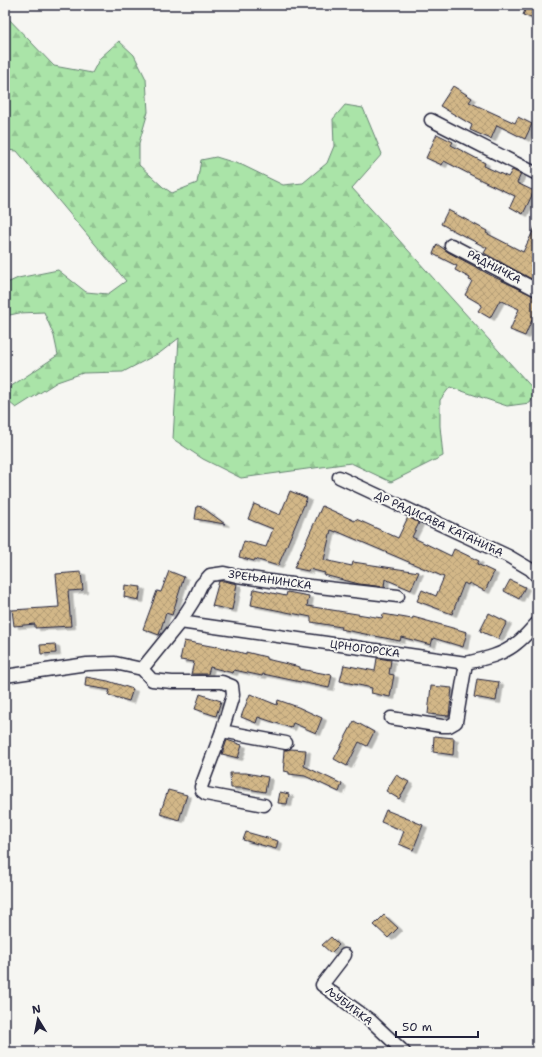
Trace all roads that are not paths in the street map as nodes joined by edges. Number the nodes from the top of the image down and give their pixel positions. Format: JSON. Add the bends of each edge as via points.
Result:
{"nodes":[{"id":1,"x":431,"y":120,"type":"dead end"},
{"id":2,"x":537,"y":174,"type":"edge"},
{"id":3,"x":451,"y":245,"type":"dead end"},
{"id":4,"x":537,"y":290,"type":"edge"},
{"id":5,"x":339,"y":477,"type":"dead end"},
{"id":6,"x":537,"y":576,"type":"edge"},
{"id":7,"x":398,"y":596,"type":"dead end"},
{"id":8,"x":180,"y":622,"type":"junction"},
{"id":9,"x":537,"y":623,"type":"edge"},
{"id":10,"x":466,"y":663,"type":"junction"},
{"id":11,"x":142,"y":669,"type":"junction"},
{"id":12,"x":5,"y":676,"type":"edge"},
{"id":13,"x":390,"y":718,"type":"dead end"},
{"id":14,"x":222,"y":730,"type":"junction"},
{"id":15,"x":286,"y":743,"type":"dead end"},
{"id":16,"x":264,"y":805,"type":"dead end"},
{"id":17,"x":346,"y":955,"type":"dead end"},
{"id":18,"x":404,"y":1052,"type":"edge"}],
"edges":[{"from":1,"to":2,"type":"street"},
{"from":3,"to":4,"type":"street","name":"РАДНИЧКА"},
{"from":5,"to":6,"type":"street","name":"ДР РАДИСАВА КАТАНИЋА","via":[[508,556]]},
{"from":7,"to":8,"type":"street","name":"ЗРЕЊАНИНСКА","via":[[284,583],[224,573],[210,575],[201,585]]},
{"from":8,"to":10,"type":"street","name":"ЦРНОГОРСКА"},
{"from":8,"to":11,"type":"street","name":"ЗРЕЊАНИНСКА"},
{"from":9,"to":10,"type":"street","name":"ЦРНОГОРСКА","via":[[518,643],[507,650],[493,657]]},
{"from":10,"to":13,"type":"street","via":[[456,722],[442,726]]},
{"from":11,"to":12,"type":"street","via":[[115,663],[87,664]]},
{"from":11,"to":14,"type":"street","via":[[152,680],[222,682],[232,686],[233,695]]},
{"from":14,"to":15,"type":"street"},
{"from":14,"to":16,"type":"street","via":[[201,786],[202,791],[206,794]]},
{"from":17,"to":18,"type":"street","name":"ЉУБИЋКА","via":[[322,986],[370,1020]]}]}
